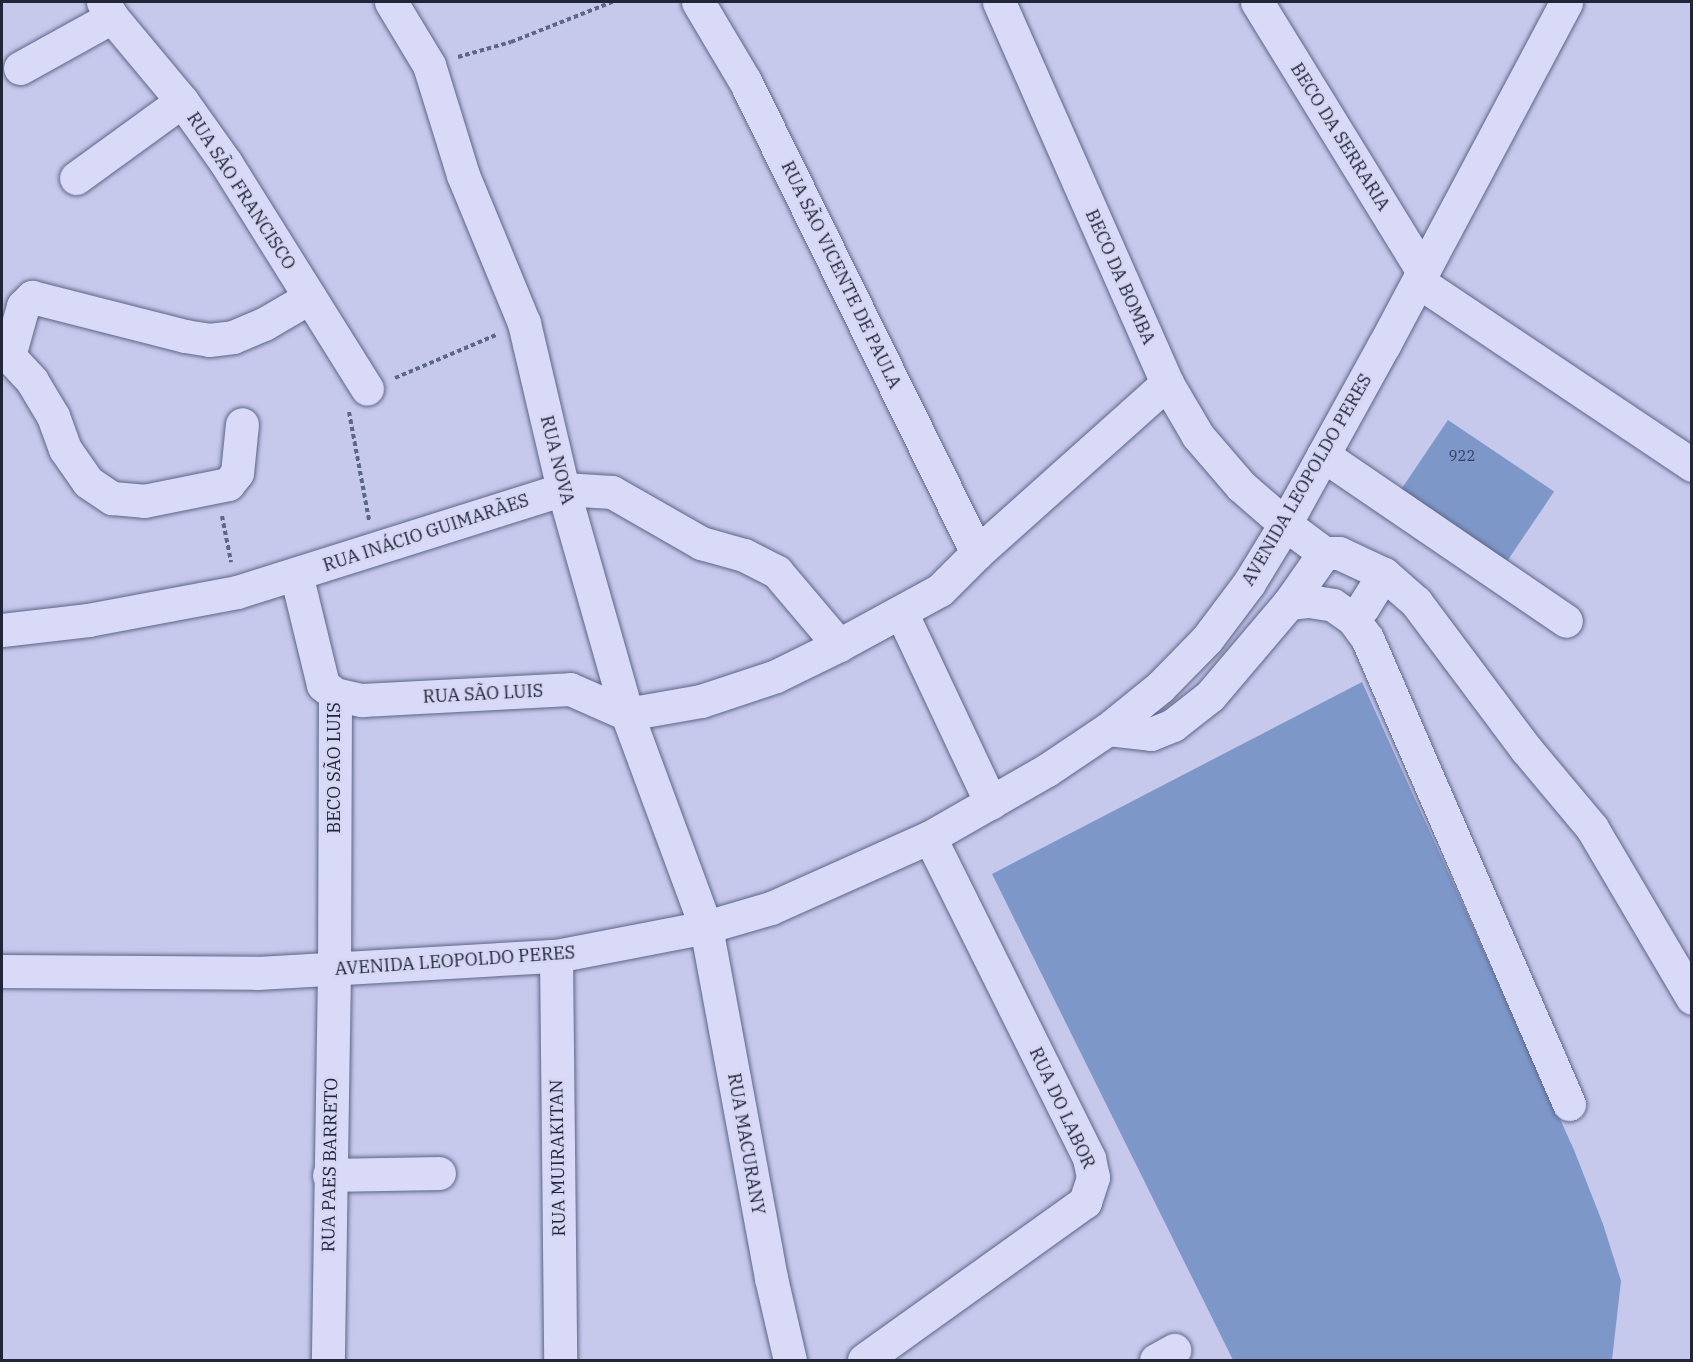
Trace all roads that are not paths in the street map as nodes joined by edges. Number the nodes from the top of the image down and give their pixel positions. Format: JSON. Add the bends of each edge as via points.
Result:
{"nodes":[{"id":1,"x":391,"y":2,"type":"edge"},
{"id":2,"x":698,"y":2,"type":"edge"},
{"id":3,"x":999,"y":2,"type":"edge"},
{"id":4,"x":1257,"y":2,"type":"edge"},
{"id":5,"x":1566,"y":2,"type":"edge"},
{"id":6,"x":108,"y":9,"type":"edge"},
{"id":7,"x":20,"y":68,"type":"dead end"},
{"id":8,"x":182,"y":101,"type":"junction"},
{"id":9,"x":76,"y":178,"type":"dead end"},
{"id":10,"x":1421,"y":277,"type":"junction"},
{"id":11,"x":310,"y":297,"type":"junction"},
{"id":12,"x":5,"y":356,"type":"edge"},
{"id":13,"x":1167,"y":383,"type":"junction"},
{"id":14,"x":367,"y":389,"type":"road end"},
{"id":15,"x":242,"y":424,"type":"dead end"},
{"id":16,"x":1323,"y":455,"type":"junction"},
{"id":17,"x":1689,"y":458,"type":"edge"},
{"id":18,"x":563,"y":489,"type":"junction"},
{"id":19,"x":1285,"y":524,"type":"junction"},
{"id":20,"x":977,"y":553,"type":"junction"},
{"id":21,"x":1324,"y":553,"type":"junction"},
{"id":22,"x":296,"y":574,"type":"junction"},
{"id":23,"x":1384,"y":574,"type":"junction"},
{"id":24,"x":1289,"y":603,"type":"junction"},
{"id":25,"x":901,"y":612,"type":"junction"},
{"id":26,"x":1353,"y":618,"type":"junction"},
{"id":27,"x":1566,"y":621,"type":"dead end"},
{"id":28,"x":2,"y":630,"type":"edge"},
{"id":29,"x":839,"y":645,"type":"junction"},
{"id":30,"x":335,"y":694,"type":"junction"},
{"id":31,"x":627,"y":714,"type":"junction"},
{"id":32,"x":1108,"y":729,"type":"junction"},
{"id":33,"x":991,"y":803,"type":"junction"},
{"id":34,"x":930,"y":837,"type":"junction"},
{"id":35,"x":706,"y":927,"type":"junction"},
{"id":36,"x":556,"y":956,"type":"junction"},
{"id":37,"x":334,"y":970,"type":"junction"},
{"id":38,"x":2,"y":971,"type":"edge"},
{"id":39,"x":1692,"y":998,"type":"edge"},
{"id":40,"x":1569,"y":1104,"type":"dead end"},
{"id":41,"x":439,"y":1173,"type":"dead end"},
{"id":42,"x":329,"y":1175,"type":"junction"},
{"id":43,"x":328,"y":1360,"type":"edge"},
{"id":44,"x":560,"y":1360,"type":"edge"},
{"id":45,"x":790,"y":1360,"type":"edge"},
{"id":46,"x":864,"y":1360,"type":"edge"}],
"edges":[{"from":1,"to":18,"type":"street","name":"RUA NOVA","via":[[429,65],[463,175],[524,323]]},
{"from":2,"to":20,"type":"street","name":"RUA SÃO VICENTE DE PAULA","via":[[745,81]]},
{"from":3,"to":13,"type":"street","name":"BECO DA BOMBA"},
{"from":4,"to":10,"type":"street","name":"BECO DA SERRARIA"},
{"from":5,"to":10,"type":"street","name":"AVENIDA LEOPOLDO PERES"},
{"from":6,"to":7,"type":"street"},
{"from":6,"to":8,"type":"street","name":"RUA SÃO FRANCISCO"},
{"from":8,"to":9,"type":"street"},
{"from":8,"to":11,"type":"street","name":"RUA SÃO FRANCISCO"},
{"from":10,"to":16,"type":"street","name":"AVENIDA LEOPOLDO PERES"},
{"from":10,"to":17,"type":"street"},
{"from":11,"to":12,"type":"street","via":[[264,324],[233,337],[209,340],[32,297],[22,306]]},
{"from":11,"to":14,"type":"street","name":"RUA SÃO FRANCISCO"},
{"from":12,"to":15,"type":"street","via":[[32,381],[53,416],[65,449],[88,482],[112,498],[144,501],[228,484],[237,473]]},
{"from":13,"to":19,"type":"street","name":"BECO DA BOMBA","via":[[1198,436],[1241,486]]},
{"from":13,"to":20,"type":"street"},
{"from":16,"to":19,"type":"street","name":"AVENIDA LEOPOLDO PERES"},
{"from":16,"to":27,"type":"street"},
{"from":18,"to":22,"type":"street","name":"RUA INÁCIO GUIMARÃES"},
{"from":18,"to":29,"type":"street","name":"RUA INÁCIO GUIMARÃES","via":[[612,492],[701,543],[744,555],[777,572]]},
{"from":18,"to":31,"type":"street","name":"RUA NOVA"},
{"from":19,"to":21,"type":"street","name":"BECO DA BOMBA"},
{"from":19,"to":32,"type":"street","name":"AVENIDA LEOPOLDO PERES","via":[[1249,583],[1207,639],[1160,687]]},
{"from":20,"to":25,"type":"street","via":[[940,590]]},
{"from":21,"to":23,"type":"street","via":[[1339,553]]},
{"from":21,"to":24,"type":"street"},
{"from":22,"to":28,"type":"street","name":"RUA INÁCIO GUIMARÃES","via":[[215,597],[88,620]]},
{"from":22,"to":30,"type":"street","name":"BECO SÃO LUIS","via":[[323,685]]},
{"from":23,"to":26,"type":"street","via":[[1364,608]]},
{"from":23,"to":39,"type":"street","via":[[1432,620],[1526,749],[1592,828]]},
{"from":24,"to":26,"type":"street","via":[[1322,601]]},
{"from":24,"to":32,"type":"street","via":[[1209,696],[1173,725],[1151,734]]},
{"from":25,"to":29,"type":"street"},
{"from":25,"to":33,"type":"street"},
{"from":26,"to":40,"type":"street","via":[[1373,650]]},
{"from":29,"to":31,"type":"street","via":[[776,676],[701,701]]},
{"from":30,"to":31,"type":"street","name":"RUA SÃO LUIS","via":[[362,700],[570,689]]},
{"from":30,"to":37,"type":"street","name":"BECO SÃO LUIS"},
{"from":31,"to":35,"type":"street","name":"RUA NOVA"},
{"from":32,"to":33,"type":"street","name":"AVENIDA LEOPOLDO PERES"},
{"from":33,"to":34,"type":"street","name":"AVENIDA LEOPOLDO PERES"},
{"from":34,"to":35,"type":"street","name":"AVENIDA LEOPOLDO PERES","via":[[771,908]]},
{"from":34,"to":46,"type":"street","name":"RUA DO LABOR","via":[[1089,1158],[1093,1177],[1085,1202]]},
{"from":35,"to":36,"type":"street","name":"AVENIDA LEOPOLDO PERES"},
{"from":35,"to":45,"type":"street","name":"RUA MACURANY","via":[[771,1278]]},
{"from":36,"to":37,"type":"street","name":"AVENIDA LEOPOLDO PERES"},
{"from":36,"to":44,"type":"street","name":"RUA MUIRAKITAN"},
{"from":37,"to":38,"type":"street","name":"AVENIDA LEOPOLDO PERES"},
{"from":37,"to":42,"type":"street","name":"RUA PAES BARRETO"},
{"from":41,"to":42,"type":"street"},
{"from":42,"to":43,"type":"street","name":"RUA PAES BARRETO"}]}
